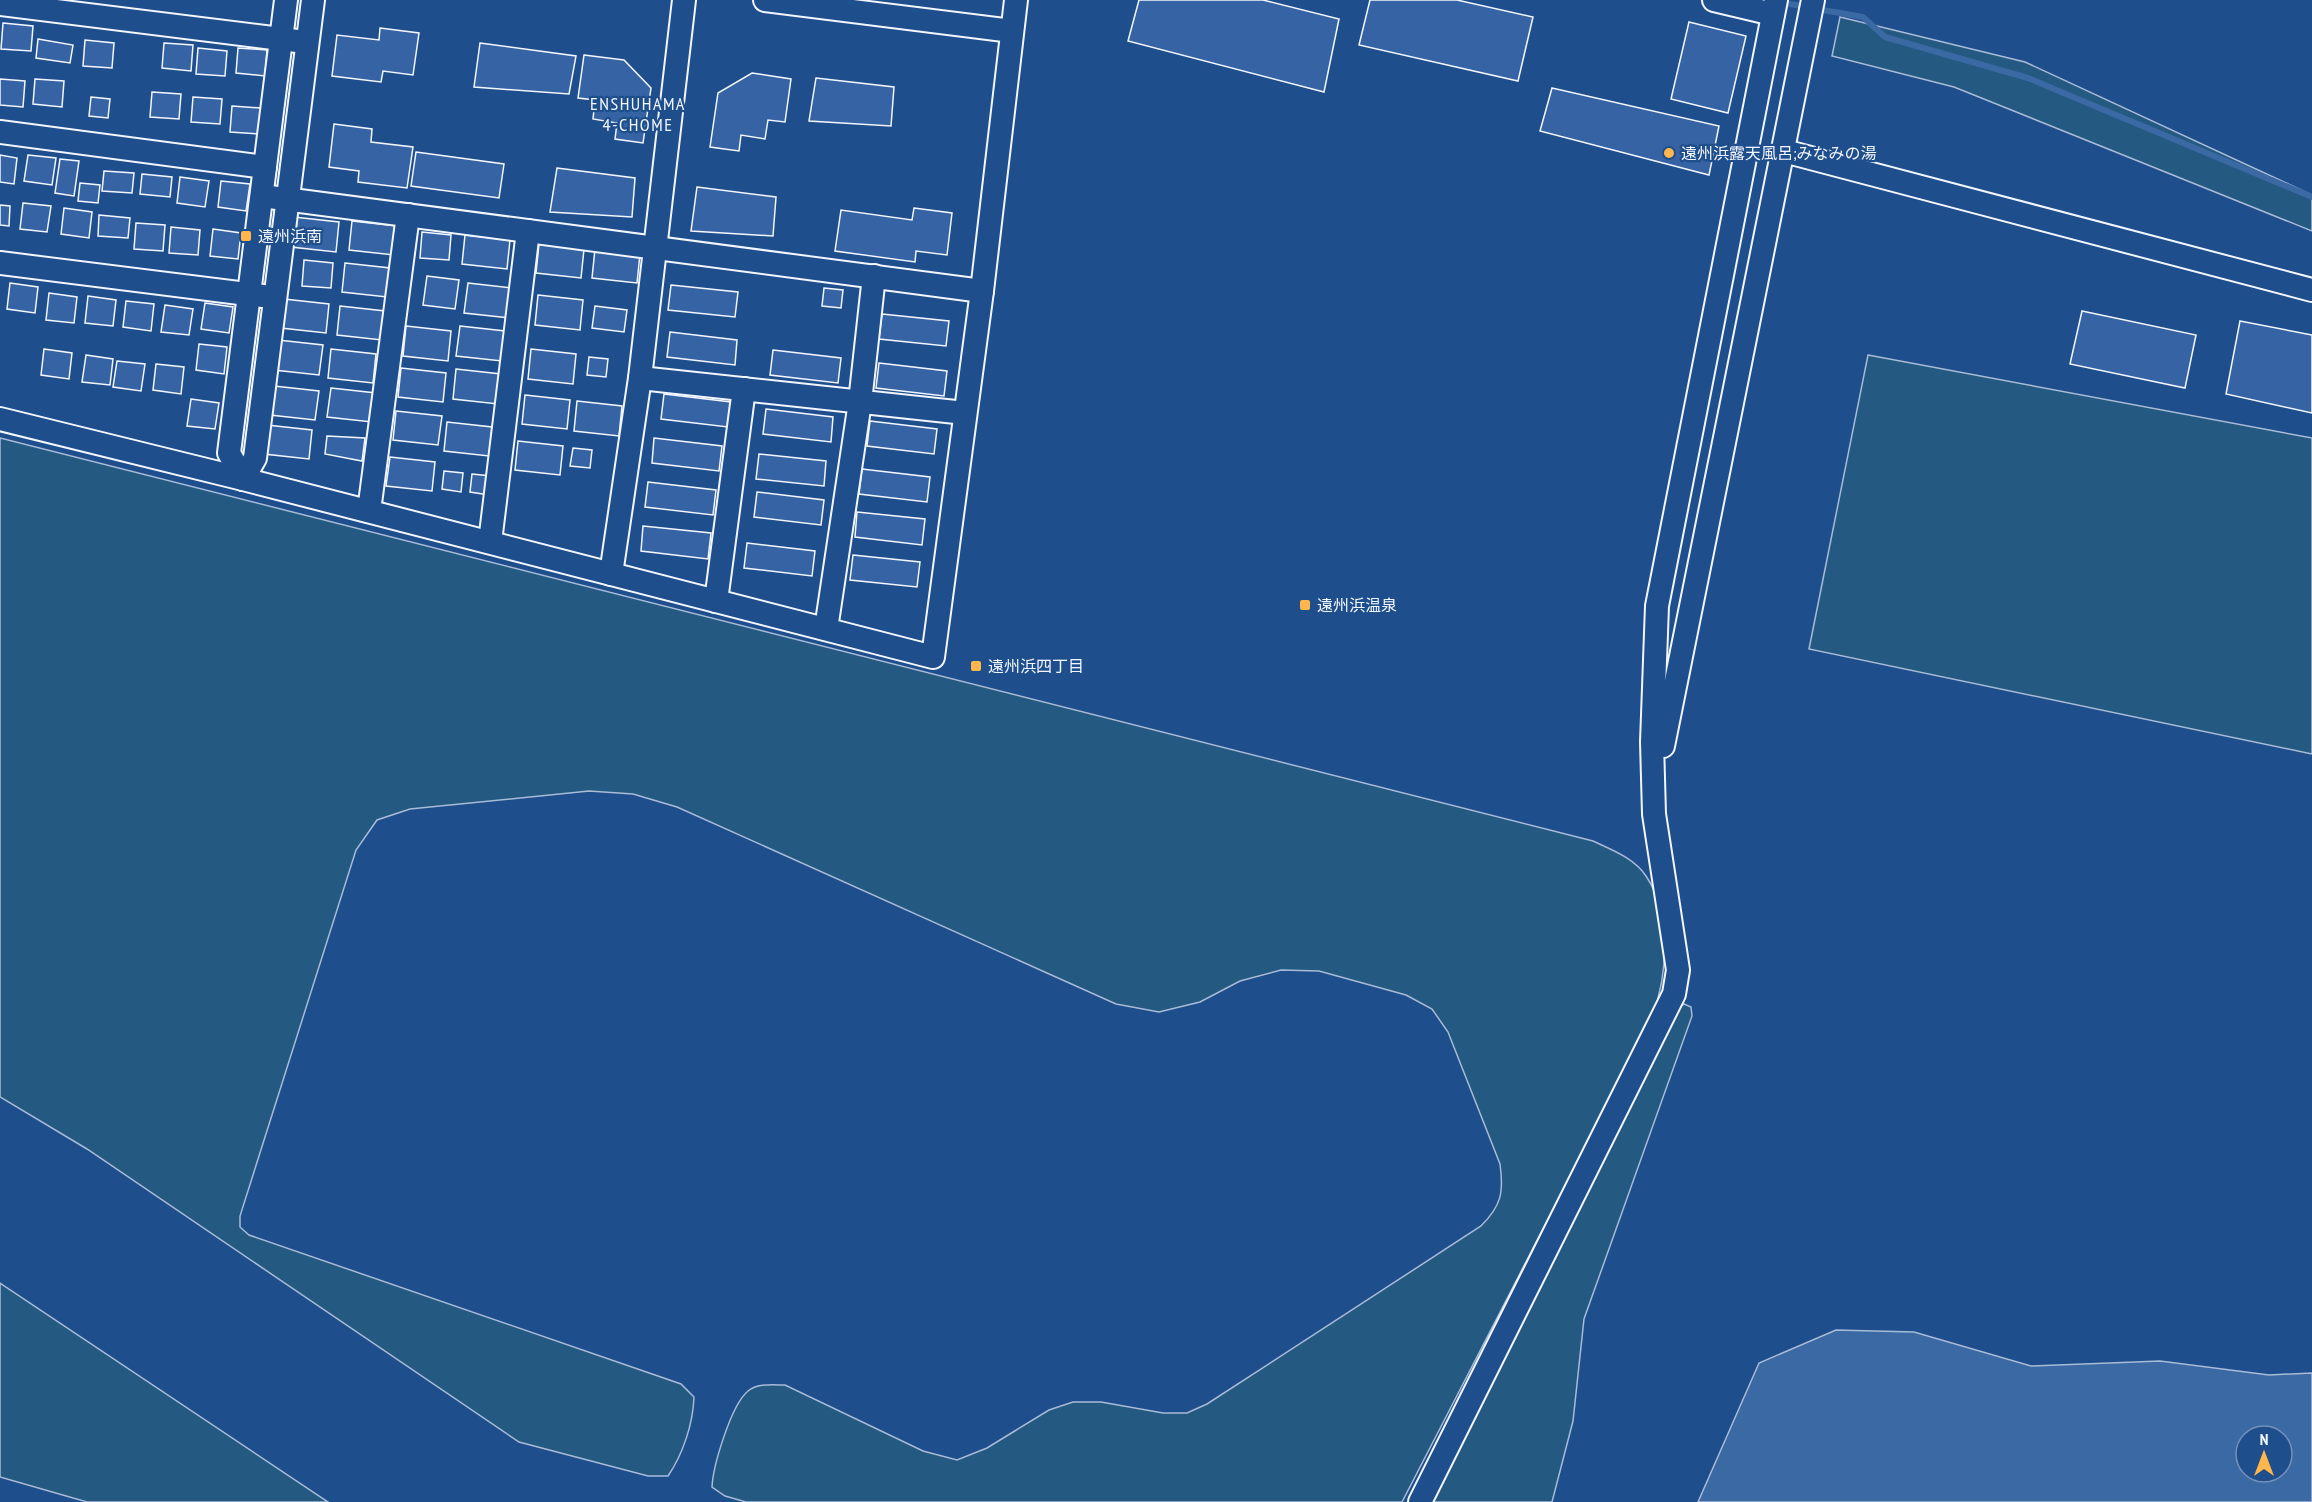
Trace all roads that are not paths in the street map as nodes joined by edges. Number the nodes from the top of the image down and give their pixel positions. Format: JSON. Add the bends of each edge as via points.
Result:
{"nodes":[{"id":1,"x":286,"y":0,"type":"edge"},
{"id":2,"x":313,"y":0,"type":"edge"},
{"id":3,"x":684,"y":0,"type":"edge"},
{"id":4,"x":765,"y":0,"type":"edge"},
{"id":5,"x":1016,"y":0,"type":"edge"},
{"id":6,"x":1714,"y":0,"type":"edge"},
{"id":7,"x":1813,"y":0,"type":"edge"},
{"id":8,"x":0,"y":4,"type":"edge"},
{"id":9,"x":851,"y":5,"type":"edge"},
{"id":10,"x":1775,"y":7,"type":"edge"},
{"id":11,"x":1012,"y":31,"type":"junction"},
{"id":12,"x":282,"y":39,"type":"junction"},
{"id":13,"x":307,"y":42,"type":"junction"},
{"id":14,"x":0,"y":132,"type":"edge"},
{"id":15,"x":1784,"y":151,"type":"junction"},
{"id":16,"x":265,"y":167,"type":"junction"},
{"id":17,"x":262,"y":196,"type":"junction"},
{"id":18,"x":288,"y":199,"type":"junction"},
{"id":19,"x":408,"y":215,"type":"junction"},
{"id":20,"x":528,"y":231,"type":"junction"},
{"id":21,"x":655,"y":247,"type":"junction"},
{"id":22,"x":0,"y":262,"type":"edge"},
{"id":23,"x":874,"y":276,"type":"junction"},
{"id":24,"x":2312,"y":290,"type":"edge"},
{"id":25,"x":982,"y":291,"type":"junction"},
{"id":26,"x":249,"y":295,"type":"junction"},
{"id":27,"x":275,"y":297,"type":"junction"},
{"id":28,"x":640,"y":378,"type":"junction"},
{"id":29,"x":744,"y":389,"type":"junction"},
{"id":30,"x":860,"y":402,"type":"junction"},
{"id":31,"x":965,"y":413,"type":"junction"},
{"id":32,"x":0,"y":419,"type":"edge"},
{"id":33,"x":243,"y":478,"type":"junction"},
{"id":34,"x":369,"y":511,"type":"junction"},
{"id":35,"x":490,"y":542,"type":"junction"},
{"id":36,"x":611,"y":574,"type":"junction"},
{"id":37,"x":716,"y":601,"type":"junction"},
{"id":38,"x":826,"y":629,"type":"junction"},
{"id":39,"x":1654,"y":789,"type":"junction"},
{"id":40,"x":1420,"y":1502,"type":"edge"}],
"edges":[{"from":1,"to":12,"type":"street"},
{"from":2,"to":13,"type":"street"},
{"from":3,"to":21,"type":"street"},
{"from":4,"to":9,"type":"street"},
{"from":5,"to":11,"type":"street"},
{"from":6,"to":10,"type":"street"},
{"from":7,"to":15,"type":"street"},
{"from":8,"to":12,"type":"street"},
{"from":9,"to":11,"type":"street"},
{"from":10,"to":39,"type":"street","via":[[1658,606]]},
{"from":11,"to":25,"type":"street"},
{"from":12,"to":13,"type":"street"},
{"from":12,"to":16,"type":"street"},
{"from":13,"to":18,"type":"street"},
{"from":14,"to":16,"type":"street"},
{"from":15,"to":24,"type":"street"},
{"from":15,"to":39,"type":"street"},
{"from":16,"to":17,"type":"street"},
{"from":17,"to":18,"type":"street"},
{"from":17,"to":26,"type":"street"},
{"from":18,"to":19,"type":"street"},
{"from":18,"to":27,"type":"street"},
{"from":19,"to":20,"type":"street"},
{"from":19,"to":34,"type":"street"},
{"from":20,"to":21,"type":"street"},
{"from":20,"to":35,"type":"street"},
{"from":21,"to":23,"type":"street"},
{"from":21,"to":28,"type":"street"},
{"from":22,"to":26,"type":"street"},
{"from":23,"to":25,"type":"street"},
{"from":23,"to":30,"type":"street"},
{"from":25,"to":31,"type":"street"},
{"from":26,"to":27,"type":"street"},
{"from":26,"to":33,"type":"street","via":[[229,453]]},
{"from":27,"to":33,"type":"street","via":[[255,458]]},
{"from":28,"to":29,"type":"street"},
{"from":28,"to":36,"type":"street"},
{"from":29,"to":30,"type":"street"},
{"from":29,"to":37,"type":"street"},
{"from":30,"to":31,"type":"street"},
{"from":30,"to":38,"type":"street"},
{"from":31,"to":38,"type":"street","via":[[933,657]]},
{"from":32,"to":33,"type":"street"},
{"from":33,"to":34,"type":"street"},
{"from":34,"to":35,"type":"street"},
{"from":35,"to":36,"type":"street"},
{"from":36,"to":37,"type":"street"},
{"from":37,"to":38,"type":"street"},
{"from":39,"to":40,"type":"street","via":[[1654,814],[1678,970],[1674,994]]}]}
